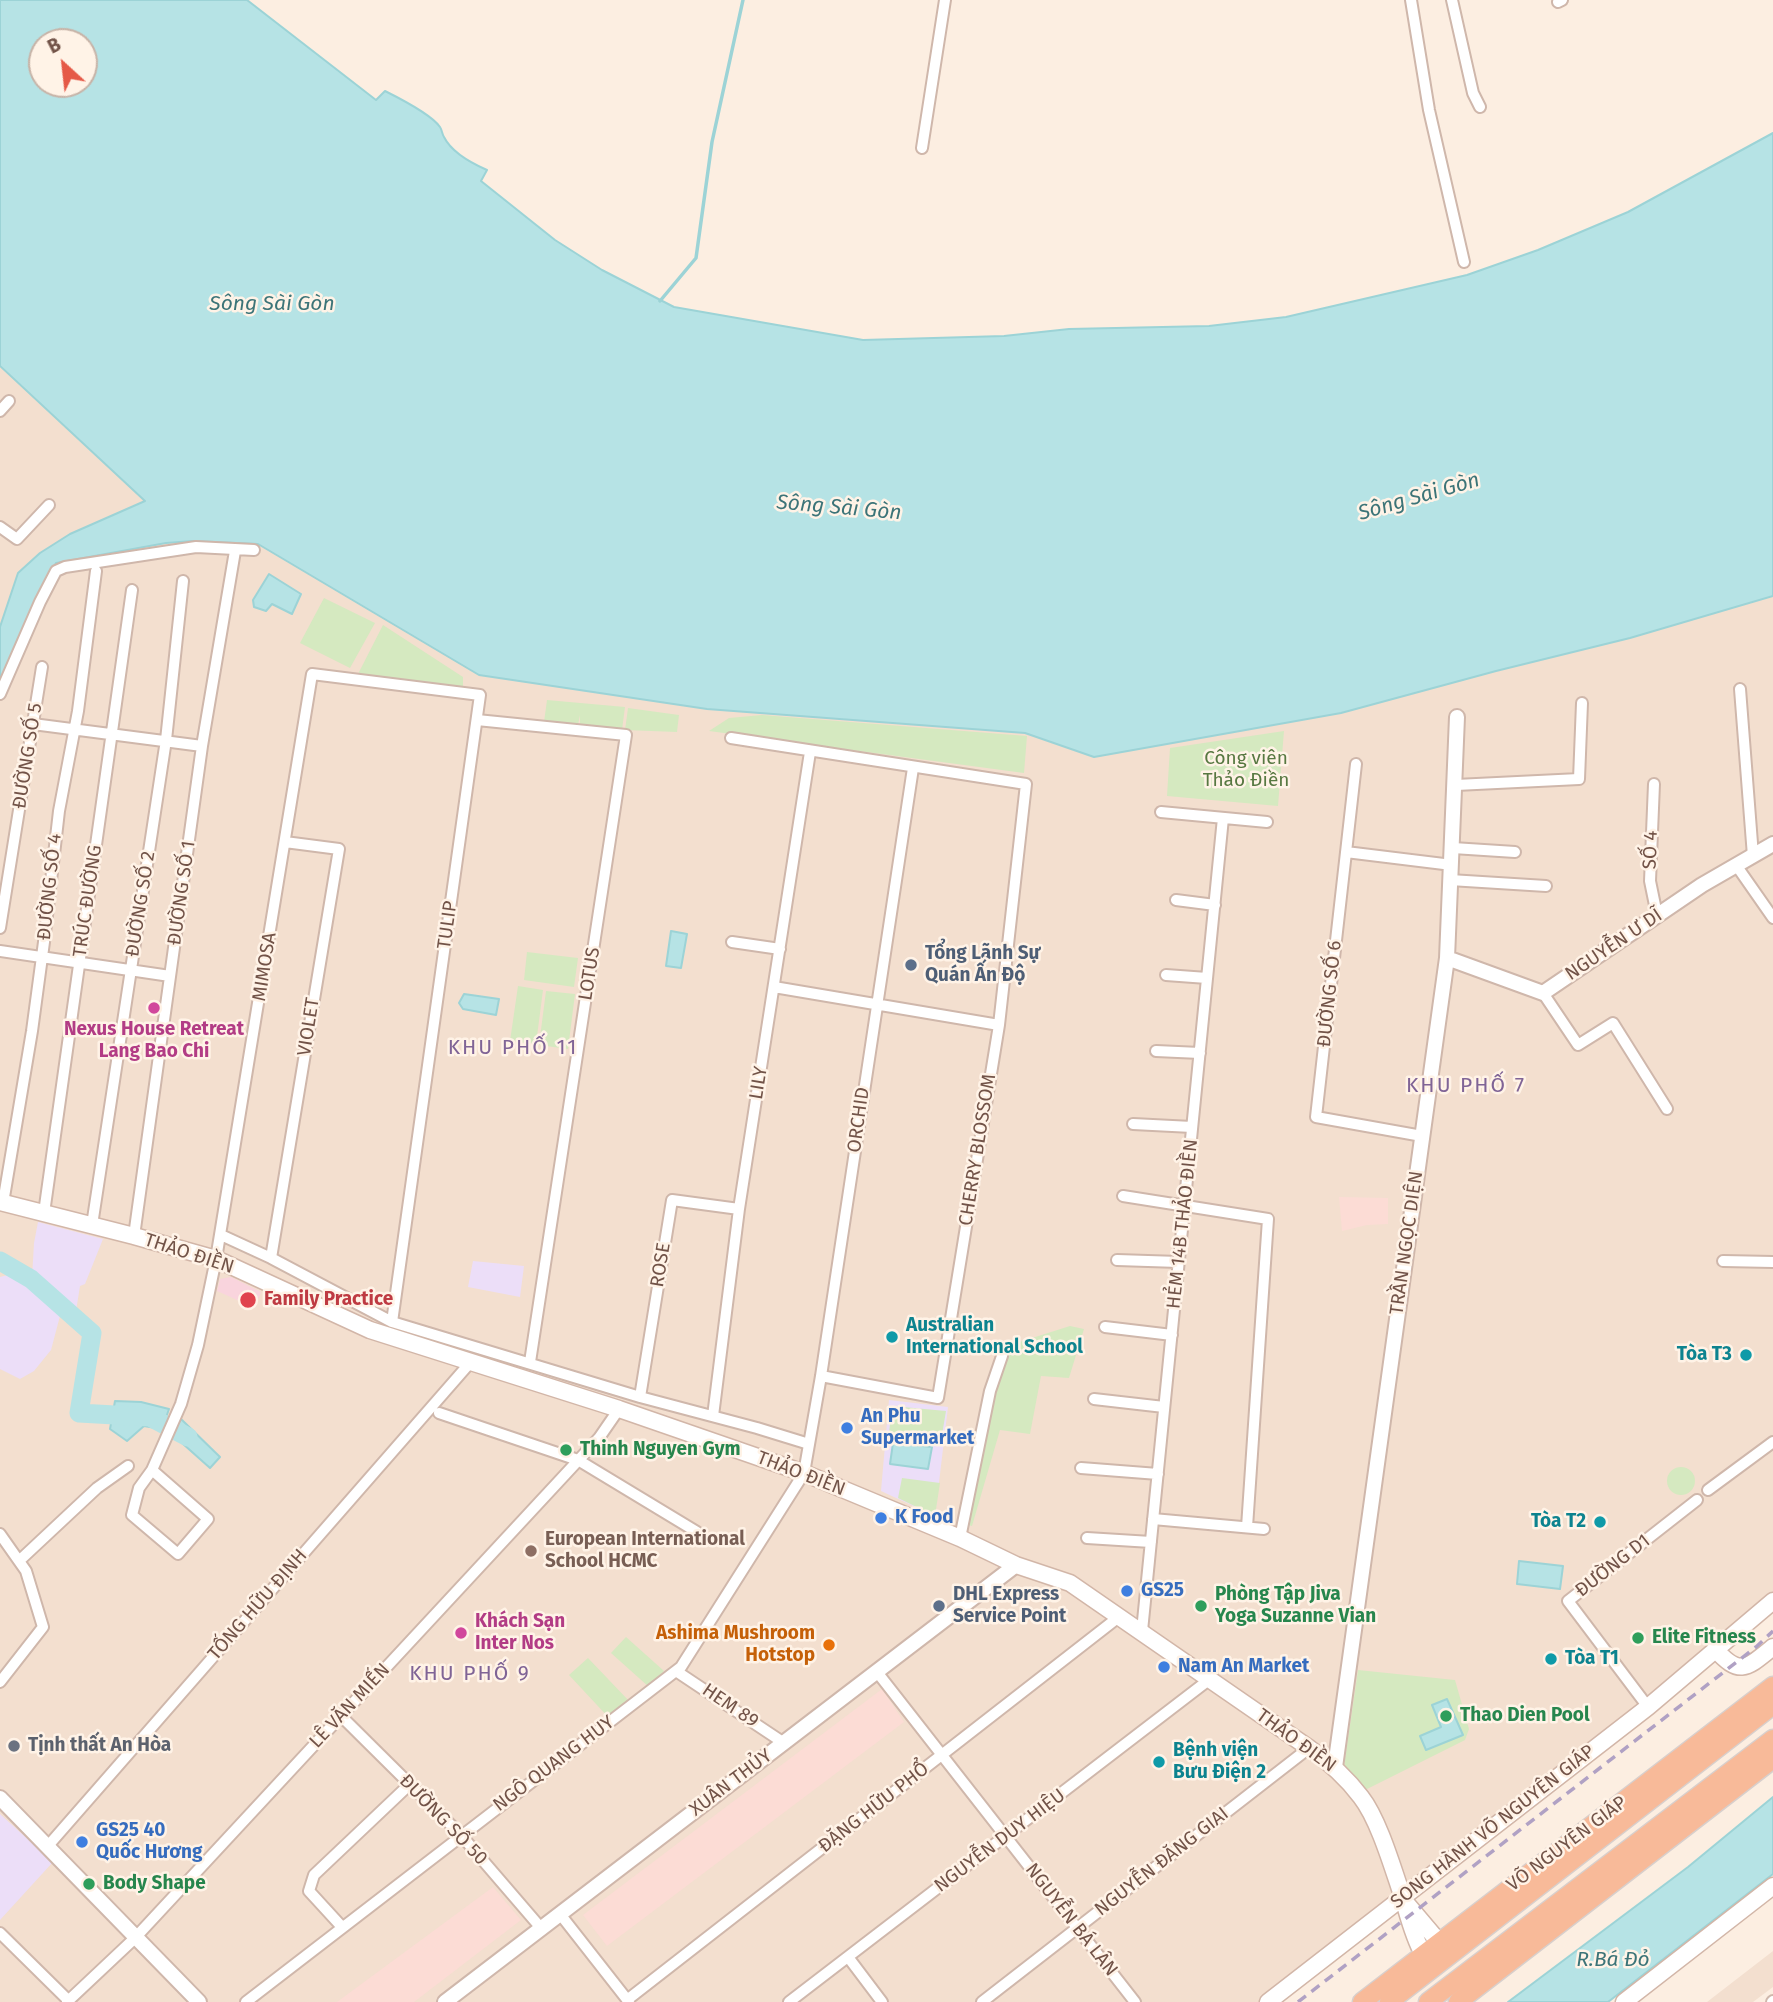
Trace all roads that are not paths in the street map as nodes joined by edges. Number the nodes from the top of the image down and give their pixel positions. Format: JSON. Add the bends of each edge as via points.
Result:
{"nodes":[{"id":1,"x":945,"y":0,"type":"edge"},
{"id":2,"x":1411,"y":0,"type":"edge"},
{"id":3,"x":1452,"y":0,"type":"edge"},
{"id":4,"x":1480,"y":107,"type":"dead end"},
{"id":5,"x":922,"y":148,"type":"dead end"},
{"id":6,"x":1465,"y":262,"type":"dead end"},
{"id":7,"x":9,"y":401,"type":"dead end"},
{"id":8,"x":0,"y":411,"type":"edge"},
{"id":9,"x":49,"y":505,"type":"dead end"},
{"id":10,"x":0,"y":527,"type":"edge"},
{"id":11,"x":254,"y":550,"type":"dead end"},
{"id":12,"x":235,"y":551,"type":"junction"},
{"id":13,"x":98,"y":565,"type":"junction"},
{"id":14,"x":183,"y":581,"type":"dead end"},
{"id":15,"x":132,"y":590,"type":"dead end"},
{"id":16,"x":42,"y":667,"type":"dead end"},
{"id":17,"x":312,"y":674,"type":"joint"},
{"id":18,"x":1740,"y":689,"type":"dead end"},
{"id":19,"x":0,"y":694,"type":"edge"},
{"id":20,"x":1582,"y":703,"type":"dead end"},
{"id":21,"x":1457,"y":717,"type":"dead end"},
{"id":22,"x":477,"y":720,"type":"junction"},
{"id":23,"x":33,"y":724,"type":"junction"},
{"id":24,"x":75,"y":728,"type":"junction"},
{"id":25,"x":113,"y":733,"type":"junction"},
{"id":26,"x":731,"y":738,"type":"dead end"},
{"id":27,"x":166,"y":740,"type":"junction"},
{"id":28,"x":202,"y":746,"type":"junction"},
{"id":29,"x":810,"y":752,"type":"junction"},
{"id":30,"x":1356,"y":764,"type":"dead end"},
{"id":31,"x":913,"y":768,"type":"junction"},
{"id":32,"x":1654,"y":784,"type":"dead end"},
{"id":33,"x":1456,"y":785,"type":"junction"},
{"id":34,"x":1161,"y":812,"type":"dead end"},
{"id":35,"x":1223,"y":818,"type":"junction"},
{"id":36,"x":1267,"y":822,"type":"dead end"},
{"id":37,"x":285,"y":842,"type":"junction"},
{"id":38,"x":1773,"y":845,"type":"edge"},
{"id":39,"x":1453,"y":848,"type":"junction"},
{"id":40,"x":1346,"y":852,"type":"junction"},
{"id":41,"x":1515,"y":852,"type":"dead end"},
{"id":42,"x":1753,"y":856,"type":"junction"},
{"id":43,"x":1452,"y":865,"type":"junction"},
{"id":44,"x":1737,"y":865,"type":"junction"},
{"id":45,"x":1450,"y":880,"type":"junction"},
{"id":46,"x":1546,"y":886,"type":"dead end"},
{"id":47,"x":1177,"y":900,"type":"dead end"},
{"id":48,"x":1215,"y":905,"type":"junction"},
{"id":49,"x":1657,"y":915,"type":"junction"},
{"id":50,"x":1773,"y":918,"type":"edge"},
{"id":51,"x":0,"y":928,"type":"edge"},
{"id":52,"x":732,"y":942,"type":"dead end"},
{"id":53,"x":780,"y":949,"type":"junction"},
{"id":54,"x":0,"y":951,"type":"edge"},
{"id":55,"x":42,"y":957,"type":"junction"},
{"id":56,"x":1447,"y":958,"type":"junction"},
{"id":57,"x":80,"y":962,"type":"junction"},
{"id":58,"x":131,"y":970,"type":"junction"},
{"id":59,"x":1166,"y":975,"type":"dead end"},
{"id":60,"x":170,"y":976,"type":"junction"},
{"id":61,"x":1208,"y":978,"type":"junction"},
{"id":62,"x":774,"y":987,"type":"junction"},
{"id":63,"x":1543,"y":993,"type":"junction"},
{"id":64,"x":876,"y":1004,"type":"junction"},
{"id":65,"x":999,"y":1025,"type":"junction"},
{"id":66,"x":1156,"y":1051,"type":"dead end"},
{"id":67,"x":1200,"y":1053,"type":"junction"},
{"id":68,"x":1667,"y":1110,"type":"dead end"},
{"id":69,"x":1133,"y":1124,"type":"dead end"},
{"id":70,"x":1192,"y":1127,"type":"junction"},
{"id":71,"x":1422,"y":1136,"type":"junction"},
{"id":72,"x":1123,"y":1196,"type":"dead end"},
{"id":73,"x":2,"y":1197,"type":"edge"},
{"id":74,"x":1185,"y":1206,"type":"junction"},
{"id":75,"x":739,"y":1209,"type":"junction"},
{"id":76,"x":44,"y":1213,"type":"junction"},
{"id":77,"x":92,"y":1225,"type":"junction"},
{"id":78,"x":221,"y":1235,"type":"junction"},
{"id":79,"x":134,"y":1236,"type":"junction"},
{"id":80,"x":271,"y":1258,"type":"junction"},
{"id":81,"x":216,"y":1259,"type":"junction"},
{"id":82,"x":1117,"y":1260,"type":"dead end"},
{"id":83,"x":1723,"y":1261,"type":"dead end"},
{"id":84,"x":1179,"y":1262,"type":"junction"},
{"id":85,"x":1773,"y":1262,"type":"edge"},
{"id":86,"x":392,"y":1322,"type":"junction"},
{"id":87,"x":1105,"y":1327,"type":"dead end"},
{"id":88,"x":1172,"y":1335,"type":"junction"},
{"id":89,"x":1002,"y":1356,"type":"dead end"},
{"id":90,"x":530,"y":1362,"type":"junction"},
{"id":91,"x":469,"y":1364,"type":"junction"},
{"id":92,"x":821,"y":1376,"type":"junction"},
{"id":93,"x":640,"y":1397,"type":"junction"},
{"id":94,"x":1094,"y":1399,"type":"dead end"},
{"id":95,"x":1164,"y":1407,"type":"junction"},
{"id":96,"x":618,"y":1409,"type":"junction"},
{"id":97,"x":439,"y":1413,"type":"dead end"},
{"id":98,"x":713,"y":1416,"type":"junction"},
{"id":99,"x":1773,"y":1442,"type":"edge"},
{"id":100,"x":809,"y":1444,"type":"junction"},
{"id":101,"x":578,"y":1460,"type":"junction"},
{"id":102,"x":128,"y":1466,"type":"dead end"},
{"id":103,"x":1081,"y":1468,"type":"dead end"},
{"id":104,"x":152,"y":1470,"type":"junction"},
{"id":105,"x":804,"y":1473,"type":"junction"},
{"id":106,"x":1158,"y":1474,"type":"junction"},
{"id":107,"x":1708,"y":1490,"type":"dead end"},
{"id":108,"x":1697,"y":1500,"type":"dead end"},
{"id":109,"x":1153,"y":1520,"type":"junction"},
{"id":110,"x":1247,"y":1527,"type":"junction"},
{"id":111,"x":1264,"y":1529,"type":"dead end"},
{"id":112,"x":697,"y":1532,"type":"dead end"},
{"id":113,"x":0,"y":1534,"type":"edge"},
{"id":114,"x":960,"y":1538,"type":"junction"},
{"id":115,"x":1087,"y":1538,"type":"dead end"},
{"id":116,"x":1151,"y":1542,"type":"junction"},
{"id":117,"x":20,"y":1560,"type":"junction"},
{"id":118,"x":1016,"y":1565,"type":"junction"},
{"id":119,"x":1773,"y":1601,"type":"edge"},
{"id":120,"x":1120,"y":1616,"type":"junction"},
{"id":121,"x":1142,"y":1631,"type":"junction"},
{"id":122,"x":1773,"y":1647,"type":"edge"},
{"id":123,"x":1715,"y":1649,"type":"junction"},
{"id":124,"x":676,"y":1671,"type":"junction"},
{"id":125,"x":877,"y":1672,"type":"junction"},
{"id":126,"x":1210,"y":1679,"type":"junction"},
{"id":127,"x":0,"y":1682,"type":"edge"},
{"id":128,"x":1773,"y":1686,"type":"edge"},
{"id":129,"x":1773,"y":1705,"type":"edge"},
{"id":130,"x":1648,"y":1707,"type":"junction"},
{"id":131,"x":341,"y":1716,"type":"junction"},
{"id":132,"x":1773,"y":1739,"type":"edge"},
{"id":133,"x":784,"y":1742,"type":"junction"},
{"id":134,"x":1310,"y":1748,"type":"junction"},
{"id":135,"x":942,"y":1755,"type":"junction"},
{"id":136,"x":1773,"y":1759,"type":"edge"},
{"id":137,"x":1335,"y":1767,"type":"junction"},
{"id":138,"x":410,"y":1784,"type":"junction"},
{"id":139,"x":0,"y":1798,"type":"edge"},
{"id":140,"x":461,"y":1835,"type":"junction"},
{"id":141,"x":1006,"y":1837,"type":"junction"},
{"id":142,"x":47,"y":1846,"type":"junction"},
{"id":143,"x":1773,"y":1886,"type":"edge"},
{"id":144,"x":1403,"y":1898,"type":"junction"},
{"id":145,"x":560,"y":1914,"type":"junction"},
{"id":146,"x":342,"y":1927,"type":"junction"},
{"id":147,"x":541,"y":1928,"type":"junction"},
{"id":148,"x":1077,"y":1928,"type":"junction"},
{"id":149,"x":0,"y":1933,"type":"edge"},
{"id":150,"x":135,"y":1938,"type":"junction"},
{"id":151,"x":1439,"y":1942,"type":"junction"},
{"id":152,"x":1423,"y":1954,"type":"junction"},
{"id":153,"x":848,"y":1957,"type":"junction"},
{"id":154,"x":73,"y":2000,"type":"edge"},
{"id":155,"x":628,"y":2001,"type":"edge"},
{"id":156,"x":199,"y":2002,"type":"edge"},
{"id":157,"x":246,"y":2002,"type":"edge"},
{"id":158,"x":445,"y":2002,"type":"edge"},
{"id":159,"x":789,"y":2002,"type":"edge"},
{"id":160,"x":882,"y":2002,"type":"edge"},
{"id":161,"x":982,"y":2002,"type":"edge"},
{"id":162,"x":1135,"y":2002,"type":"edge"},
{"id":163,"x":1268,"y":2002,"type":"edge"},
{"id":164,"x":1362,"y":2002,"type":"edge"},
{"id":165,"x":1389,"y":2002,"type":"edge"},
{"id":166,"x":1428,"y":2002,"type":"edge"},
{"id":167,"x":1458,"y":2002,"type":"edge"},
{"id":168,"x":1624,"y":2002,"type":"edge"}],
"edges":[{"from":1,"to":5,"type":"street"},
{"from":2,"to":6,"type":"street","via":[[1429,110]]},
{"from":3,"to":4,"type":"street"},
{"from":7,"to":8,"type":"street"},
{"from":9,"to":10,"type":"street","via":[[17,538]]},
{"from":11,"to":12,"type":"street"},
{"from":12,"to":13,"type":"street","via":[[196,547]]},
{"from":12,"to":28,"type":"street","name":"ĐƯỜNG SỐ 1"},
{"from":13,"to":19,"type":"street","via":[[56,571]]},
{"from":13,"to":24,"type":"street","name":"ĐƯỜNG SỐ 4"},
{"from":14,"to":27,"type":"street","name":"ĐƯỜNG SỐ 2"},
{"from":15,"to":25,"type":"street","name":"TRÚC ĐƯỜNG"},
{"from":16,"to":23,"type":"street","name":"ĐƯỜNG SỐ 5"},
{"from":17,"to":22,"type":"street","name":"TULIP","via":[[480,695]]},
{"from":17,"to":37,"type":"street","name":"MIMOSA"},
{"from":18,"to":42,"type":"street"},
{"from":20,"to":33,"type":"street","via":[[1579,779]]},
{"from":21,"to":33,"type":"street","name":"TRẦN NGỌC DIỆN"},
{"from":22,"to":86,"type":"street","name":"TULIP"},
{"from":22,"to":90,"type":"street","name":"LOTUS","via":[[626,735]]},
{"from":23,"to":24,"type":"street"},
{"from":23,"to":51,"type":"street","name":"ĐƯỜNG SỐ 5"},
{"from":24,"to":25,"type":"street"},
{"from":24,"to":55,"type":"street","name":"ĐƯỜNG SỐ 4","via":[[58,811]]},
{"from":25,"to":27,"type":"street"},
{"from":25,"to":57,"type":"street","name":"TRÚC ĐƯỜNG"},
{"from":26,"to":29,"type":"street"},
{"from":27,"to":28,"type":"street"},
{"from":27,"to":58,"type":"street","name":"ĐƯỜNG SỐ 2"},
{"from":28,"to":60,"type":"street","name":"ĐƯỜNG SỐ 1"},
{"from":29,"to":31,"type":"street"},
{"from":29,"to":53,"type":"street","name":"LILY"},
{"from":30,"to":40,"type":"street","name":"ĐƯỜNG SỐ 6"},
{"from":31,"to":64,"type":"street","name":"ORCHID"},
{"from":31,"to":65,"type":"street","name":"CHERRY BLOSSOM","via":[[1026,784]]},
{"from":32,"to":49,"type":"street","name":"SỐ 4","via":[[1650,881]]},
{"from":33,"to":39,"type":"street","name":"TRẦN NGỌC DIỆN"},
{"from":34,"to":35,"type":"street"},
{"from":35,"to":36,"type":"street"},
{"from":35,"to":48,"type":"street","name":"HẺM 14B THẢO ĐIỀN"},
{"from":37,"to":78,"type":"street","name":"MIMOSA"},
{"from":37,"to":80,"type":"street","name":"VIOLET","via":[[339,849]]},
{"from":38,"to":42,"type":"street","name":"NGUYỄN Ư DĨ"},
{"from":39,"to":41,"type":"street"},
{"from":39,"to":43,"type":"street","name":"TRẦN NGỌC DIỆN"},
{"from":40,"to":43,"type":"street"},
{"from":40,"to":71,"type":"street","name":"ĐƯỜNG SỐ 6","via":[[1316,1117]]},
{"from":42,"to":44,"type":"street","name":"NGUYỄN Ư DĨ"},
{"from":43,"to":45,"type":"street","name":"TRẦN NGỌC DIỆN"},
{"from":44,"to":49,"type":"street","name":"NGUYỄN Ư DĨ"},
{"from":44,"to":50,"type":"street"},
{"from":45,"to":46,"type":"street"},
{"from":45,"to":56,"type":"street","name":"TRẦN NGỌC DIỆN"},
{"from":47,"to":48,"type":"street"},
{"from":48,"to":61,"type":"street","name":"HẺM 14B THẢO ĐIỀN"},
{"from":49,"to":63,"type":"street","name":"NGUYỄN Ư DĨ"},
{"from":52,"to":53,"type":"street"},
{"from":53,"to":62,"type":"street","name":"LILY"},
{"from":54,"to":55,"type":"street"},
{"from":55,"to":57,"type":"street"},
{"from":55,"to":73,"type":"street","name":"ĐƯỜNG SỐ 4"},
{"from":56,"to":63,"type":"street"},
{"from":56,"to":71,"type":"street","name":"TRẦN NGỌC DIỆN"},
{"from":57,"to":58,"type":"street"},
{"from":57,"to":76,"type":"street","name":"TRÚC ĐƯỜNG"},
{"from":58,"to":60,"type":"street"},
{"from":58,"to":77,"type":"street","name":"ĐƯỜNG SỐ 2"},
{"from":59,"to":61,"type":"street"},
{"from":60,"to":79,"type":"street","name":"ĐƯỜNG SỐ 1"},
{"from":61,"to":67,"type":"street","name":"HẺM 14B THẢO ĐIỀN"},
{"from":62,"to":64,"type":"street"},
{"from":62,"to":75,"type":"street","name":"LILY"},
{"from":63,"to":68,"type":"street","via":[[1578,1045],[1613,1023]]},
{"from":64,"to":65,"type":"street"},
{"from":64,"to":92,"type":"street","name":"ORCHID"},
{"from":65,"to":92,"type":"street","name":"CHERRY BLOSSOM","via":[[938,1398]]},
{"from":66,"to":67,"type":"street"},
{"from":67,"to":70,"type":"street","name":"HẺM 14B THẢO ĐIỀN"},
{"from":69,"to":70,"type":"street"},
{"from":70,"to":74,"type":"street","name":"HẺM 14B THẢO ĐIỀN"},
{"from":71,"to":137,"type":"street","name":"TRẦN NGỌC DIỆN"},
{"from":72,"to":74,"type":"street"},
{"from":73,"to":76,"type":"main road","name":"THẢO ĐIỀN"},
{"from":74,"to":84,"type":"street","name":"HẺM 14B THẢO ĐIỀN"},
{"from":74,"to":110,"type":"street","via":[[1268,1219]]},
{"from":75,"to":93,"type":"street","name":"ROSE","via":[[672,1200]]},
{"from":75,"to":98,"type":"street","name":"LILY"},
{"from":76,"to":77,"type":"main road","name":"THẢO ĐIỀN"},
{"from":77,"to":79,"type":"main road","name":"THẢO ĐIỀN"},
{"from":78,"to":80,"type":"street"},
{"from":78,"to":81,"type":"street","name":"MIMOSA"},
{"from":79,"to":81,"type":"main road","name":"THẢO ĐIỀN"},
{"from":80,"to":86,"type":"street"},
{"from":81,"to":91,"type":"main road","name":"THẢO ĐIỀN","via":[[370,1330]]},
{"from":81,"to":104,"type":"street","name":"MIMOSA","via":[[181,1404]]},
{"from":82,"to":84,"type":"street"},
{"from":83,"to":85,"type":"street"},
{"from":84,"to":88,"type":"street","name":"HẺM 14B THẢO ĐIỀN"},
{"from":86,"to":90,"type":"street"},
{"from":87,"to":88,"type":"street"},
{"from":88,"to":95,"type":"street","name":"HẺM 14B THẢO ĐIỀN"},
{"from":89,"to":114,"type":"street","via":[[990,1391]]},
{"from":90,"to":93,"type":"street"},
{"from":91,"to":96,"type":"main road","name":"THẢO ĐIỀN"},
{"from":91,"to":142,"type":"street","name":"TỐNG HỮU ĐỊNH"},
{"from":92,"to":100,"type":"street","name":"ORCHID"},
{"from":93,"to":98,"type":"street"},
{"from":94,"to":95,"type":"street"},
{"from":95,"to":106,"type":"street","name":"HẺM 14B THẢO ĐIỀN"},
{"from":96,"to":101,"type":"street","name":"LÊ VĂN MIẾN","via":[[600,1438]]},
{"from":96,"to":105,"type":"main road","name":"THẢO ĐIỀN"},
{"from":97,"to":101,"type":"street"},
{"from":98,"to":100,"type":"street"},
{"from":99,"to":107,"type":"street"},
{"from":100,"to":105,"type":"street","name":"ORCHID"},
{"from":101,"to":112,"type":"street"},
{"from":101,"to":131,"type":"street","name":"LÊ VĂN MIẾN"},
{"from":102,"to":117,"type":"street","via":[[97,1488]]},
{"from":103,"to":106,"type":"street"},
{"from":104,"to":104,"type":"street","name":"MIMOSA","via":[[139,1488],[132,1515],[178,1554],[208,1519]]},
{"from":105,"to":114,"type":"main road","name":"THẢO ĐIỀN"},
{"from":105,"to":124,"type":"street","name":"NGÔ QUANG HUY"},
{"from":106,"to":109,"type":"street","name":"HẺM 14B THẢO ĐIỀN"},
{"from":108,"to":130,"type":"street","name":"ĐƯỜNG D1","via":[[1568,1601]]},
{"from":109,"to":110,"type":"street"},
{"from":109,"to":116,"type":"street","name":"HẺM 14B THẢO ĐIỀN"},
{"from":110,"to":111,"type":"street"},
{"from":113,"to":117,"type":"street"},
{"from":114,"to":118,"type":"main road","name":"THẢO ĐIỀN"},
{"from":115,"to":116,"type":"street"},
{"from":116,"to":121,"type":"street","name":"HẺM 14B THẢO ĐIỀN"},
{"from":117,"to":127,"type":"street","via":[[43,1627]]},
{"from":118,"to":120,"type":"main road","name":"THẢO ĐIỀN","via":[[1070,1583]]},
{"from":118,"to":125,"type":"street","name":"XUÂN THỦY"},
{"from":119,"to":123,"type":"main road","name":"SONG HÀNH VÕ NGUYÊN GIÁP"},
{"from":120,"to":121,"type":"main road","name":"THẢO ĐIỀN"},
{"from":120,"to":135,"type":"street","name":"ĐẶNG HỮU PHỔ"},
{"from":121,"to":126,"type":"main road","name":"THẢO ĐIỀN"},
{"from":122,"to":123,"type":"main road","via":[[1743,1666],[1731,1665]]},
{"from":123,"to":130,"type":"main road","name":"SONG HÀNH VÕ NGUYÊN GIÁP"},
{"from":124,"to":133,"type":"street","name":"HEM 89"},
{"from":124,"to":140,"type":"street","name":"NGÔ QUANG HUY"},
{"from":125,"to":133,"type":"street","name":"XUÂN THỦY"},
{"from":125,"to":135,"type":"street","name":"NGUYỄN BÁ LÂN"},
{"from":126,"to":134,"type":"main road","name":"THẢO ĐIỀN"},
{"from":126,"to":141,"type":"street","name":"NGUYỄN DUY HIỆU"},
{"from":128,"to":151,"type":"highway","name":"VÕ NGUYÊN GIÁP"},
{"from":129,"to":165,"type":"highway","name":"VÕ NGUYÊN GIÁP"},
{"from":130,"to":144,"type":"main road","name":"SONG HÀNH VÕ NGUYÊN GIÁP"},
{"from":131,"to":138,"type":"street","name":"ĐƯỜNG SỐ 50"},
{"from":131,"to":150,"type":"street","name":"LÊ VĂN MIẾN"},
{"from":132,"to":166,"type":"highway"},
{"from":133,"to":145,"type":"street","name":"XUÂN THỦY"},
{"from":134,"to":137,"type":"main road","name":"THẢO ĐIỀN"},
{"from":134,"to":148,"type":"street","name":"NGUYỄN ĐĂNG GIAI"},
{"from":135,"to":141,"type":"street","name":"NGUYỄN BÁ LÂN"},
{"from":135,"to":155,"type":"street","name":"ĐẶNG HỮU PHỔ"},
{"from":136,"to":167,"type":"highway"},
{"from":137,"to":144,"type":"main road","name":"THẢO ĐIỀN","via":[[1363,1798]]},
{"from":138,"to":140,"type":"street","name":"ĐƯỜNG SỐ 50"},
{"from":138,"to":146,"type":"street","via":[[314,1875],[309,1891]]},
{"from":139,"to":142,"type":"street"},
{"from":140,"to":146,"type":"street","name":"NGÔ QUANG HUY"},
{"from":140,"to":147,"type":"street","name":"ĐƯỜNG SỐ 50"},
{"from":141,"to":148,"type":"street","name":"NGUYỄN BÁ LÂN"},
{"from":141,"to":153,"type":"street","name":"NGUYỄN DUY HIỆU"},
{"from":142,"to":150,"type":"street"},
{"from":143,"to":168,"type":"main road"},
{"from":144,"to":151,"type":"main road","name":"THẢO ĐIỀN"},
{"from":144,"to":152,"type":"main road","name":"THẢO ĐIỀN"},
{"from":144,"to":163,"type":"main road","name":"SONG HÀNH VÕ NGUYÊN GIÁP"},
{"from":145,"to":147,"type":"street","name":"XUÂN THỦY"},
{"from":145,"to":155,"type":"street"},
{"from":146,"to":157,"type":"street","name":"NGÔ QUANG HUY"},
{"from":147,"to":158,"type":"street","name":"XUÂN THỦY"},
{"from":148,"to":161,"type":"street","name":"NGUYỄN ĐĂNG GIAI"},
{"from":148,"to":162,"type":"street","name":"NGUYỄN BÁ LÂN"},
{"from":149,"to":154,"type":"street"},
{"from":150,"to":154,"type":"street","name":"LÊ VĂN MIẾN"},
{"from":150,"to":156,"type":"street"},
{"from":151,"to":152,"type":"highway","name":"VÕ NGUYÊN GIÁP"},
{"from":152,"to":164,"type":"highway","name":"VÕ NGUYÊN GIÁP"},
{"from":153,"to":159,"type":"street","name":"NGUYỄN DUY HIỆU"},
{"from":153,"to":160,"type":"street"}]}
